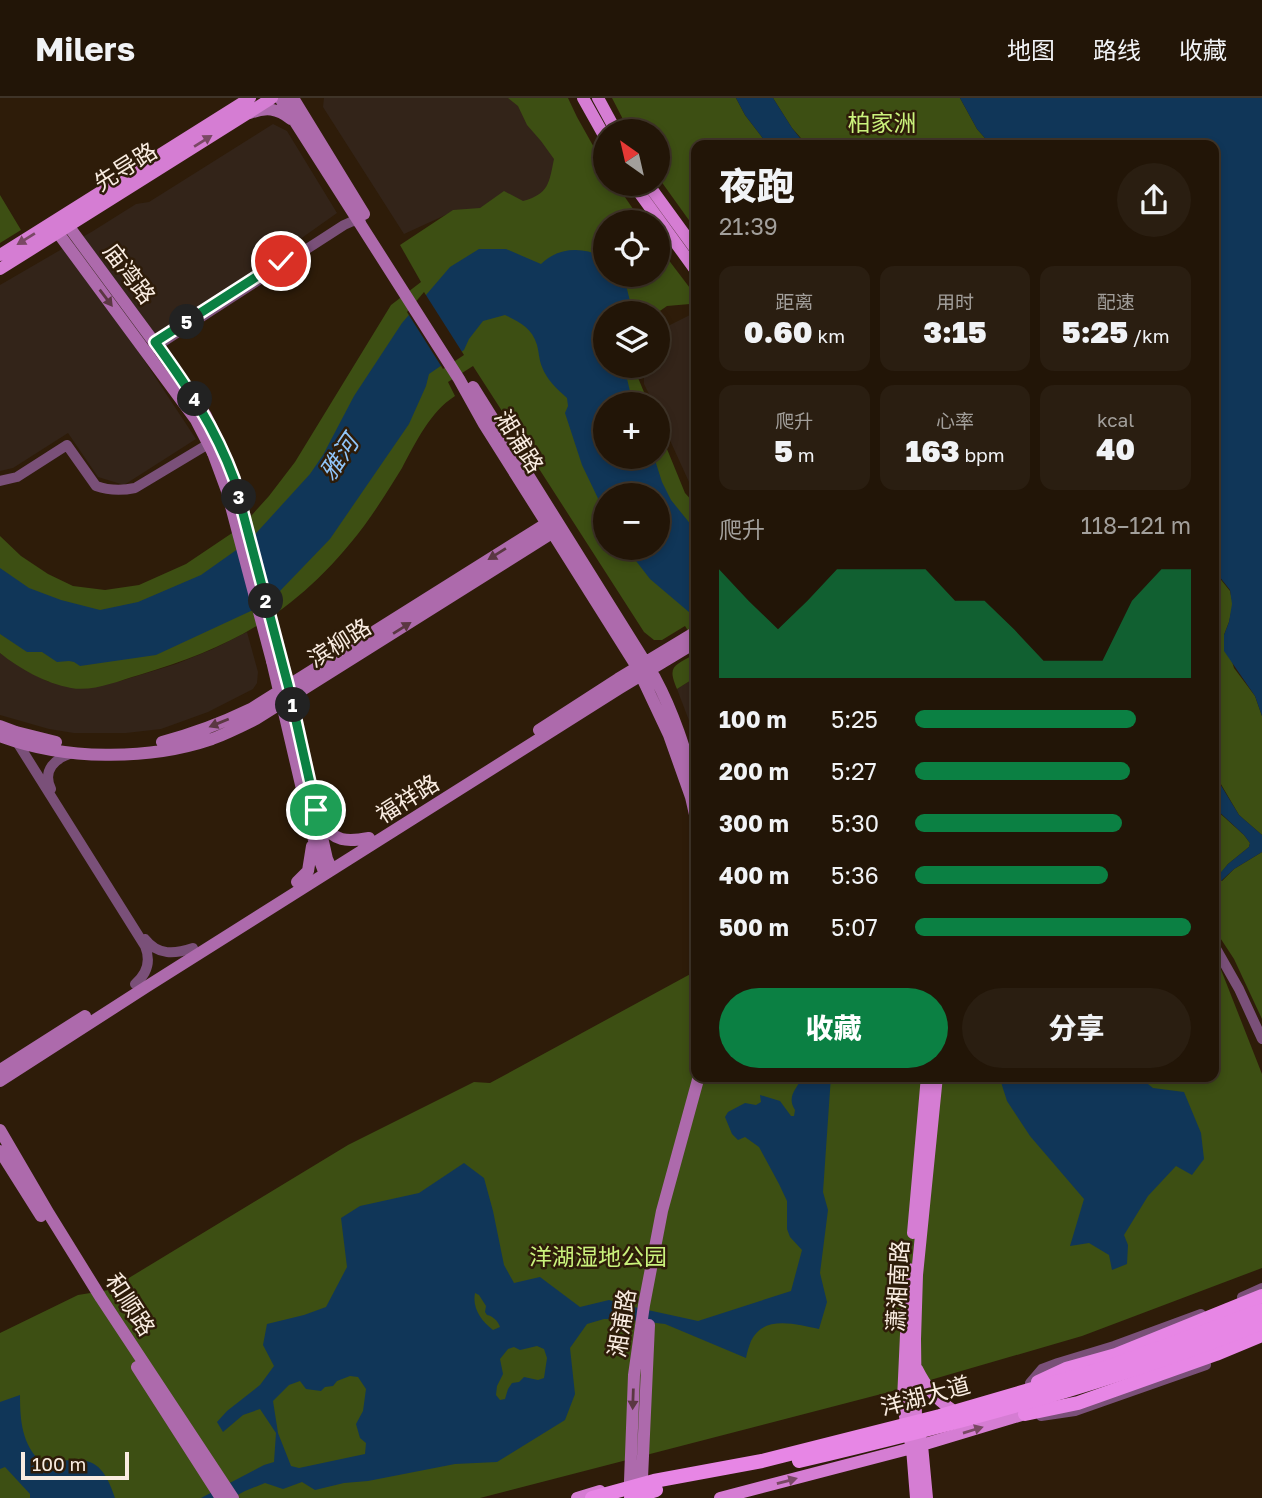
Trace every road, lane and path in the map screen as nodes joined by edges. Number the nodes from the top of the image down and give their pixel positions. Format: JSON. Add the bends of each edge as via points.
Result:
{"nodes":[{"id":1,"x":272,"y":98,"type":"edge"},
{"id":2,"x":280,"y":98,"type":"edge"},
{"id":3,"x":293,"y":98,"type":"edge"},
{"id":4,"x":299,"y":98,"type":"edge"},
{"id":5,"x":583,"y":98,"type":"edge"},
{"id":6,"x":598,"y":98,"type":"edge"},
{"id":7,"x":248,"y":99,"type":"edge"},
{"id":8,"x":243,"y":116,"type":"junction"},
{"id":9,"x":595,"y":119,"type":"edge"},
{"id":10,"x":609,"y":119,"type":"edge"},
{"id":11,"x":300,"y":120,"type":"junction"},
{"id":12,"x":642,"y":196,"type":"edge"},
{"id":13,"x":657,"y":196,"type":"edge"},
{"id":14,"x":351,"y":209,"type":"junction"},
{"id":15,"x":92,"y":211,"type":"junction"},
{"id":16,"x":360,"y":222,"type":"junction"},
{"id":17,"x":59,"y":225,"type":"junction"},
{"id":18,"x":691,"y":243,"type":"edge"},
{"id":19,"x":33,"y":248,"type":"junction"},
{"id":20,"x":77,"y":248,"type":"junction"},
{"id":21,"x":0,"y":255,"type":"edge"},
{"id":22,"x":691,"y":264,"type":"edge"},
{"id":23,"x":0,"y":268,"type":"edge"},
{"id":24,"x":405,"y":287,"type":"junction"},
{"id":25,"x":151,"y":347,"type":"junction"},
{"id":26,"x":462,"y":377,"type":"junction"},
{"id":27,"x":214,"y":443,"type":"junction"},
{"id":28,"x":0,"y":480,"type":"edge"},
{"id":29,"x":530,"y":497,"type":"junction"},
{"id":30,"x":554,"y":525,"type":"junction"},
{"id":31,"x":526,"y":542,"type":"junction"},
{"id":32,"x":570,"y":561,"type":"junction"},
{"id":33,"x":691,"y":640,"type":"edge"},
{"id":34,"x":626,"y":641,"type":"junction"},
{"id":35,"x":675,"y":650,"type":"junction"},
{"id":36,"x":277,"y":659,"type":"junction"},
{"id":37,"x":321,"y":664,"type":"junction"},
{"id":38,"x":643,"y":669,"type":"junction"},
{"id":39,"x":317,"y":681,"type":"junction"},
{"id":40,"x":617,"y":685,"type":"junction"},
{"id":41,"x":285,"y":694,"type":"junction"},
{"id":42,"x":658,"y":697,"type":"junction"},
{"id":43,"x":250,"y":716,"type":"junction"},
{"id":44,"x":0,"y":726,"type":"edge"},
{"id":45,"x":293,"y":732,"type":"junction"},
{"id":46,"x":0,"y":736,"type":"edge"},
{"id":47,"x":18,"y":742,"type":"junction"},
{"id":48,"x":75,"y":753,"type":"junction"},
{"id":49,"x":691,"y":772,"type":"edge"},
{"id":50,"x":691,"y":802,"type":"edge"},
{"id":51,"x":316,"y":810,"type":"junction"},
{"id":52,"x":312,"y":835,"type":"junction"},
{"id":53,"x":369,"y":838,"type":"junction"},
{"id":54,"x":326,"y":868,"type":"junction"},
{"id":55,"x":298,"y":882,"type":"junction"},
{"id":56,"x":1219,"y":947,"type":"edge"},
{"id":57,"x":193,"y":948,"type":"junction"},
{"id":58,"x":1219,"y":954,"type":"edge"},
{"id":59,"x":135,"y":984,"type":"junction"},
{"id":60,"x":1262,"y":1032,"type":"edge"},
{"id":61,"x":1262,"y":1039,"type":"edge"},
{"id":62,"x":1,"y":1075,"type":"edge"},
{"id":63,"x":697,"y":1082,"type":"edge"},
{"id":64,"x":706,"y":1082,"type":"edge"},
{"id":65,"x":926,"y":1082,"type":"edge"},
{"id":66,"x":936,"y":1082,"type":"edge"},
{"id":67,"x":0,"y":1130,"type":"edge"},
{"id":68,"x":0,"y":1151,"type":"edge"},
{"id":69,"x":1262,"y":1288,"type":"edge"},
{"id":70,"x":1262,"y":1296,"type":"edge"},
{"id":71,"x":648,"y":1305,"type":"junction"},
{"id":72,"x":1262,"y":1310,"type":"edge"},
{"id":73,"x":1262,"y":1323,"type":"edge"},
{"id":74,"x":1262,"y":1335,"type":"edge"},
{"id":75,"x":1262,"y":1341,"type":"edge"},
{"id":76,"x":915,"y":1366,"type":"junction"},
{"id":77,"x":1028,"y":1385,"type":"junction"},
{"id":78,"x":951,"y":1409,"type":"junction"},
{"id":79,"x":1025,"y":1414,"type":"junction"},
{"id":80,"x":911,"y":1422,"type":"junction"},
{"id":81,"x":917,"y":1446,"type":"junction"},
{"id":82,"x":207,"y":1467,"type":"junction"},
{"id":83,"x":636,"y":1480,"type":"junction"},
{"id":84,"x":221,"y":1498,"type":"edge"},
{"id":85,"x":233,"y":1498,"type":"edge"},
{"id":86,"x":577,"y":1498,"type":"edge"},
{"id":87,"x":592,"y":1498,"type":"edge"},
{"id":88,"x":631,"y":1498,"type":"edge"},
{"id":89,"x":643,"y":1498,"type":"edge"},
{"id":90,"x":720,"y":1498,"type":"edge"},
{"id":91,"x":916,"y":1498,"type":"edge"},
{"id":92,"x":927,"y":1498,"type":"edge"}],
"edges":[{"from":1,"to":8,"type":"main road","name":"先导路"},
{"from":2,"to":11,"type":"main road","name":"湘浦路"},
{"from":3,"to":11,"type":"main road","name":"湘浦路"},
{"from":4,"to":11,"type":"main road"},
{"from":5,"to":9,"type":"main road"},
{"from":6,"to":10,"type":"main road"},
{"from":7,"to":17,"type":"main road","name":"先导路"},
{"from":8,"to":11,"type":"main road","via":[[272,109]]},
{"from":15,"to":8,"type":"main road","name":"先导路","one_way":true},
{"from":11,"to":14,"type":"main road","name":"湘浦路"},
{"from":11,"to":24,"type":"main road","name":"湘浦路"},
{"from":12,"to":22,"type":"main road"},
{"from":13,"to":18,"type":"main road"},
{"from":14,"to":16,"type":"main road","name":"湘浦路"},
{"from":14,"to":25,"type":"street","via":[[344,221]]},
{"from":15,"to":17,"type":"main road","name":"先导路"},
{"from":15,"to":20,"type":"main road","via":[[82,223]]},
{"from":16,"to":24,"type":"main road","name":"湘浦路"},
{"from":16,"to":25,"type":"street","via":[[349,222]]},
{"from":17,"to":19,"type":"main road","name":"先导路"},
{"from":17,"to":20,"type":"main road","name":"庙湾路"},
{"from":17,"to":21,"type":"main road","name":"先导路","one_way":true},
{"from":19,"to":20,"type":"main road"},
{"from":19,"to":23,"type":"main road","name":"先导路"},
{"from":20,"to":25,"type":"main road","name":"庙湾路"},
{"from":24,"to":26,"type":"main road","name":"湘浦路"},
{"from":25,"to":27,"type":"main road","name":"庙湾路","via":[[193,395]]},
{"from":26,"to":29,"type":"main road","name":"湘浦路"},
{"from":26,"to":30,"type":"main road","name":"湘浦路"},
{"from":27,"to":28,"type":"street","via":[[125,488],[98,484],[67,441]]},
{"from":27,"to":36,"type":"main road","name":"庙湾路","bridge":true},
{"from":29,"to":30,"type":"main road","name":"湘浦路"},
{"from":29,"to":31,"type":"main road","via":[[534,517]]},
{"from":30,"to":31,"type":"main road","name":"滨柳路"},
{"from":30,"to":32,"type":"main road","name":"湘浦路"},
{"from":30,"to":34,"type":"main road","name":"湘浦路"},
{"from":31,"to":32,"type":"main road","via":[[550,545]]},
{"from":31,"to":37,"type":"main road","name":"滨柳路","one_way":true},
{"from":39,"to":31,"type":"main road","name":"滨柳路","one_way":true},
{"from":32,"to":34,"type":"main road","name":"湘浦路"},
{"from":33,"to":35,"type":"main road","name":"福祥路"},
{"from":34,"to":35,"type":"main road","via":[[652,650]]},
{"from":34,"to":38,"type":"main road","name":"湘浦路"},
{"from":34,"to":40,"type":"main road","via":[[625,666]]},
{"from":35,"to":38,"type":"main road","name":"福祥路"},
{"from":35,"to":42,"type":"main road","via":[[664,666]]},
{"from":36,"to":37,"type":"main road","via":[[296,667]]},
{"from":36,"to":41,"type":"main road","name":"庙湾路"},
{"from":36,"to":43,"type":"main road"},
{"from":37,"to":41,"type":"main road","name":"滨柳路"},
{"from":38,"to":40,"type":"main road","name":"福祥路"},
{"from":38,"to":42,"type":"main road","name":"湘浦路"},
{"from":39,"to":41,"type":"main road","name":"滨柳路"},
{"from":39,"to":45,"type":"main road","via":[[300,698]]},
{"from":40,"to":42,"type":"main road","via":[[638,686]]},
{"from":40,"to":53,"type":"main road","name":"福祥路"},
{"from":40,"to":54,"type":"main road","name":"福祥路"},
{"from":41,"to":43,"type":"main road","name":"滨柳路"},
{"from":41,"to":45,"type":"main road","name":"庙湾路"},
{"from":42,"to":49,"type":"main road","name":"湘浦路","via":[[679,730]]},
{"from":42,"to":50,"type":"main road","name":"湘浦路"},
{"from":43,"to":44,"type":"main road","name":"滨柳路","one_way":true,"via":[[134,746],[65,744]]},
{"from":43,"to":45,"type":"main road","via":[[274,720]]},
{"from":43,"to":48,"type":"main road","name":"滨柳路","via":[[211,739],[184,746],[127,754]]},
{"from":45,"to":51,"type":"main road","name":"庙湾路"},
{"from":45,"to":52,"type":"main road","name":"庙湾路"},
{"from":46,"to":47,"type":"main road","name":"滨柳路"},
{"from":47,"to":48,"type":"main road","name":"滨柳路"},
{"from":47,"to":59,"type":"street","via":[[145,946],[147,968]]},
{"from":48,"to":57,"type":"street","via":[[53,765],[48,776],[50,788],[150,946],[169,953]]},
{"from":51,"to":53,"type":"main road","via":[[323,826],[337,838]]},
{"from":51,"to":54,"type":"main road","name":"庙湾路"},
{"from":52,"to":54,"type":"main road","name":"庙湾路"},
{"from":52,"to":55,"type":"main road","via":[[310,865]]},
{"from":53,"to":54,"type":"main road","name":"福祥路"},
{"from":54,"to":55,"type":"main road","name":"福祥路"},
{"from":54,"to":62,"type":"main road","name":"福祥路","via":[[146,987]]},
{"from":55,"to":57,"type":"main road","name":"福祥路"},
{"from":56,"to":60,"type":"street"},
{"from":57,"to":59,"type":"main road","name":"福祥路"},
{"from":58,"to":61,"type":"street"},
{"from":59,"to":62,"type":"main road","name":"福祥路"},
{"from":63,"to":71,"type":"main road","name":"湘浦路","via":[[662,1211]]},
{"from":64,"to":71,"type":"main road","name":"湘浦路"},
{"from":65,"to":80,"type":"main road","name":"潇湘南路","via":[[908,1285],[903,1400]]},
{"from":66,"to":76,"type":"main road","name":"潇湘南路","via":[[916,1275]]},
{"from":67,"to":82,"type":"main road","name":"和顺路"},
{"from":68,"to":82,"type":"main road","name":"和顺路"},
{"from":69,"to":77,"type":"street","via":[[1042,1369]]},
{"from":70,"to":77,"type":"highway"},
{"from":71,"to":83,"type":"main road","name":"湘浦路","via":[[634,1375]]},
{"from":72,"to":87,"type":"highway","name":"洋湖大道","bridge":true,"via":[[1108,1367],[940,1416]]},
{"from":73,"to":88,"type":"highway","name":"洋湖大道","bridge":true,"via":[[1111,1378],[954,1423]]},
{"from":74,"to":79,"type":"highway","via":[[1078,1403]]},
{"from":75,"to":79,"type":"street","via":[[1075,1411],[1034,1417]]},
{"from":76,"to":78,"type":"main road","via":[[935,1398]]},
{"from":76,"to":80,"type":"main road","name":"潇湘南路"},
{"from":77,"to":78,"type":"main road"},
{"from":78,"to":80,"type":"main road"},
{"from":81,"to":79,"type":"main road","one_way":true},
{"from":80,"to":81,"type":"main road","name":"潇湘南路"},
{"from":80,"to":83,"type":"main road"},
{"from":90,"to":81,"type":"main road","one_way":true},
{"from":81,"to":91,"type":"main road","name":"潇湘南路"},
{"from":81,"to":92,"type":"main road","name":"潇湘南路"},
{"from":82,"to":84,"type":"main road","name":"和顺路"},
{"from":82,"to":85,"type":"main road","name":"和顺路"},
{"from":83,"to":86,"type":"main road"},
{"from":83,"to":88,"type":"main road","name":"湘浦路"},
{"from":83,"to":89,"type":"main road","name":"湘浦路"}]}
